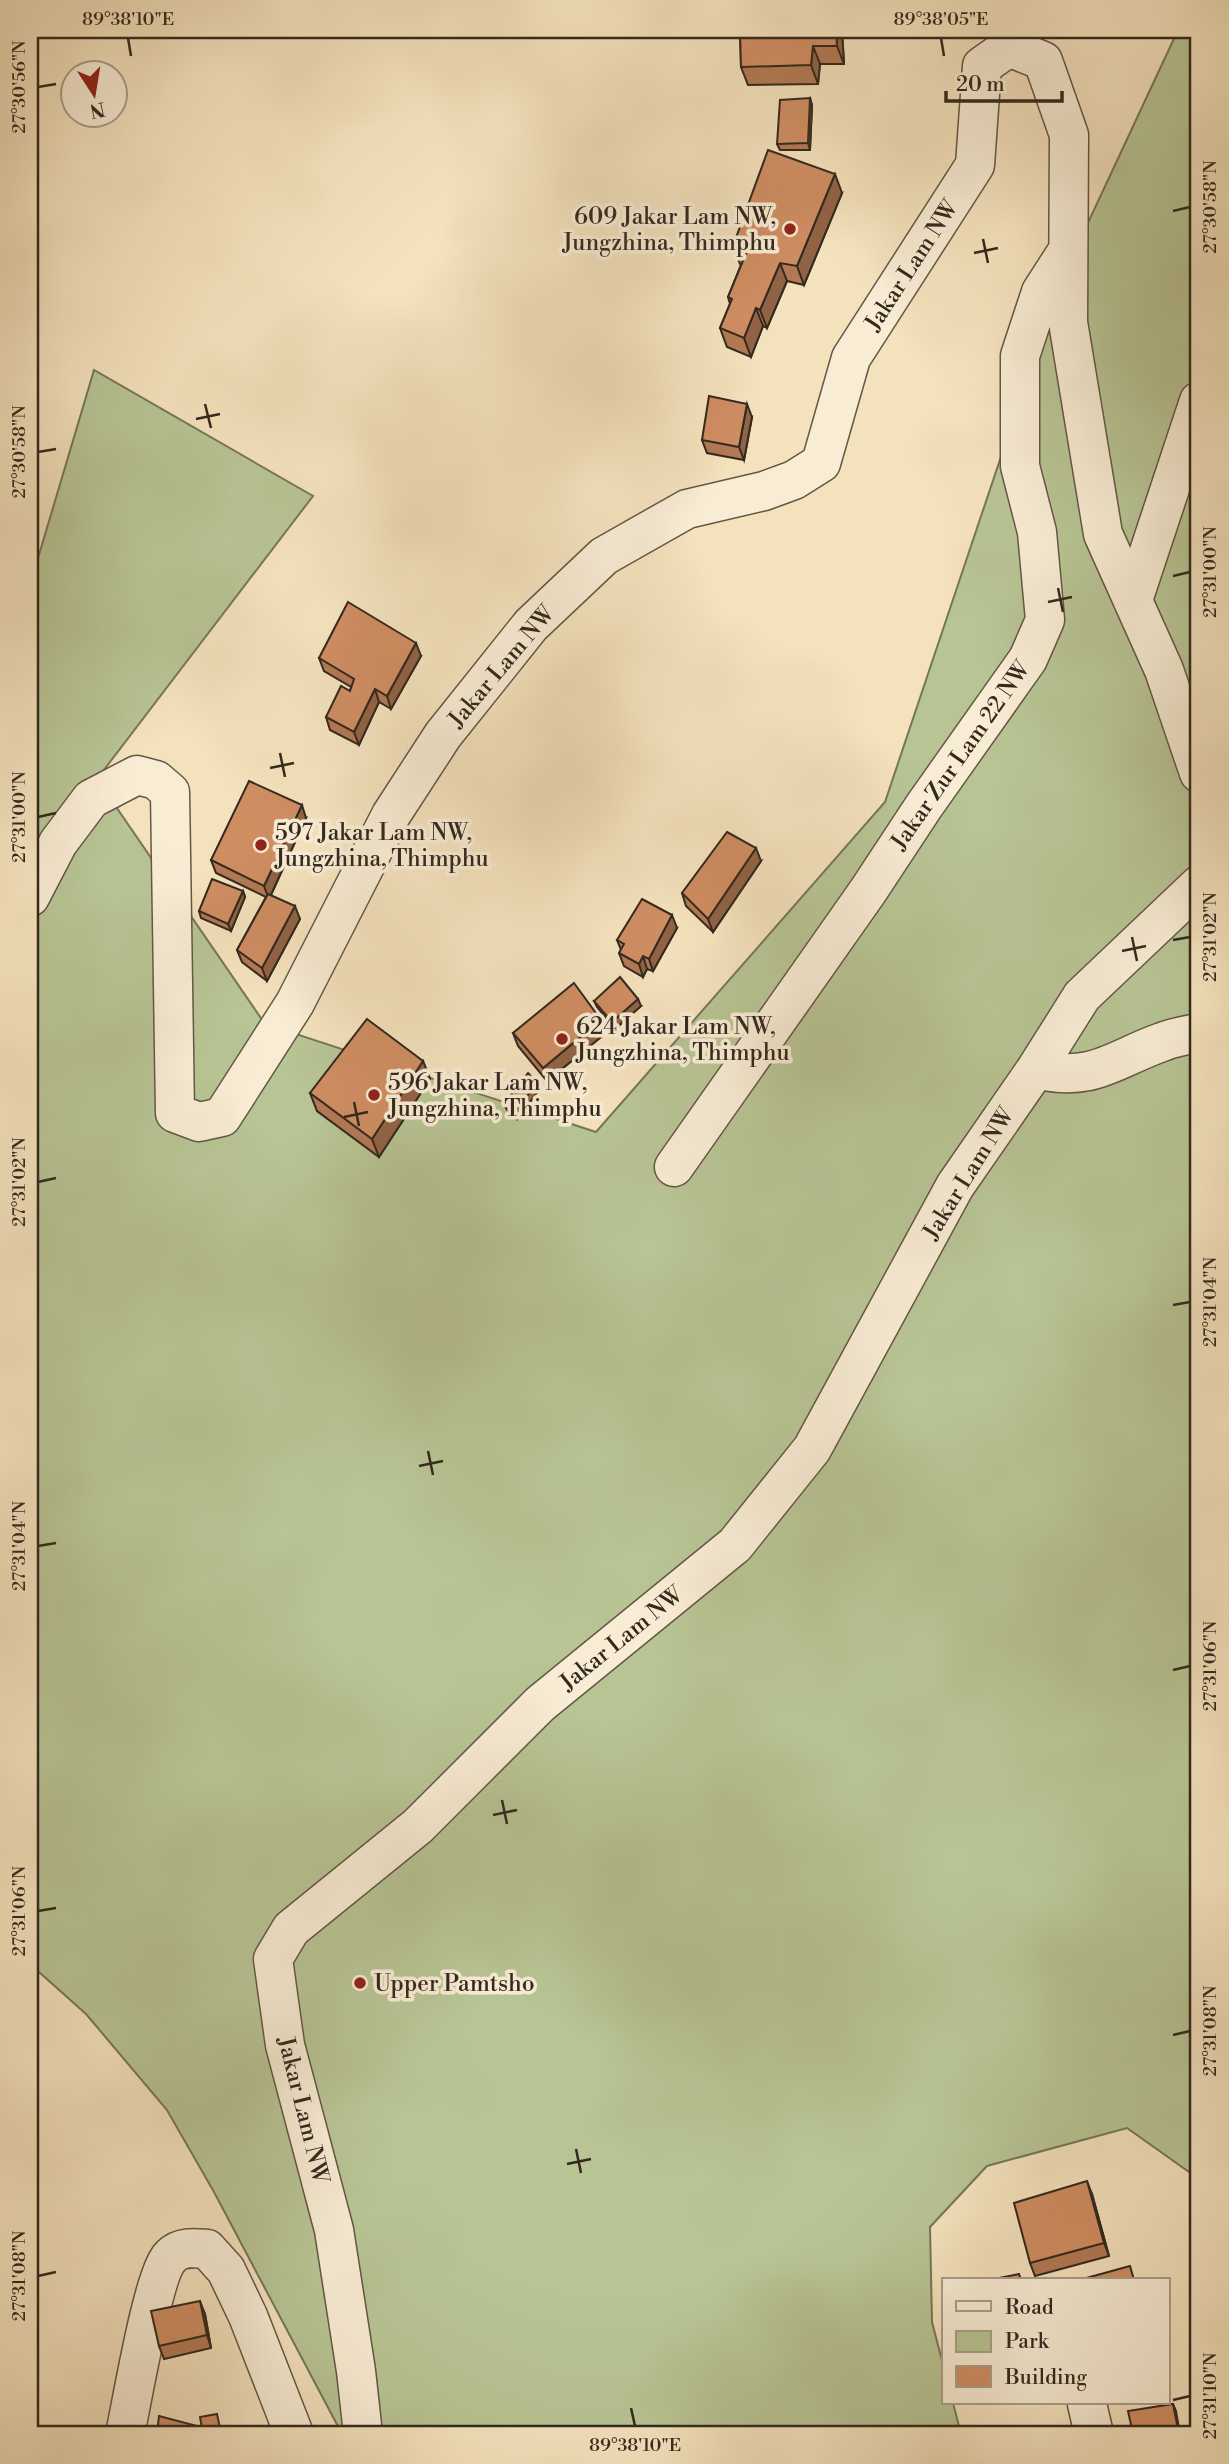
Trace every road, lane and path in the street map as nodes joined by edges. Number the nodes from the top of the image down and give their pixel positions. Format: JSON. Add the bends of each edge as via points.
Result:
{"nodes":[{"id":1,"x":1068,"y":250,"type":"junction"},
{"id":2,"x":1198,"y":406,"type":"edge"},
{"id":3,"x":1133,"y":600,"type":"junction"},
{"id":4,"x":1199,"y":773,"type":"edge"},
{"id":5,"x":1199,"y":885,"type":"edge"},
{"id":6,"x":30,"y":897,"type":"edge"},
{"id":7,"x":1199,"y":1033,"type":"edge"},
{"id":8,"x":1036,"y":1069,"type":"junction"},
{"id":9,"x":674,"y":1167,"type":"dead end"},
{"id":10,"x":125,"y":2434,"type":"edge"},
{"id":11,"x":295,"y":2434,"type":"edge"},
{"id":12,"x":363,"y":2434,"type":"edge"}],
"edges":[{"from":1,"to":3,"type":"street","name":"Jakar Lam NW","via":[[1068,322],[1103,534]]},
{"from":1,"to":6,"type":"street","name":"Jakar Lam NW","via":[[1069,135],[1043,61],[1009,47],[982,66],[975,165],[851,358],[821,463],[764,491],[687,509],[604,556],[531,625],[443,735],[391,815],[295,1003],[222,1117],[199,1122],[175,1113],[170,792],[156,780],[137,775],[91,799],[58,843]]},
{"from":1,"to":9,"type":"street","name":"Jakar Zur Lam 22 NW","via":[[1041,292],[1020,356],[1020,466],[1037,532],[1045,620],[1028,659]]},
{"from":2,"to":3,"type":"street"},
{"from":3,"to":4,"type":"street","name":"Jakar Lam NW","via":[[1164,670]]},
{"from":5,"to":8,"type":"street","name":"Jakar Lam NW","via":[[1082,996]]},
{"from":7,"to":8,"type":"street","via":[[1164,1041],[1082,1074]]},
{"from":8,"to":12,"type":"street","name":"Jakar Lam NW","via":[[955,1186],[812,1449],[735,1545],[540,1704],[418,1826],[292,1929],[273,1959],[285,2045],[334,2230]]},
{"from":10,"to":11,"type":"street","via":[[161,2276],[171,2256],[189,2247],[207,2249],[226,2270]]}]}
